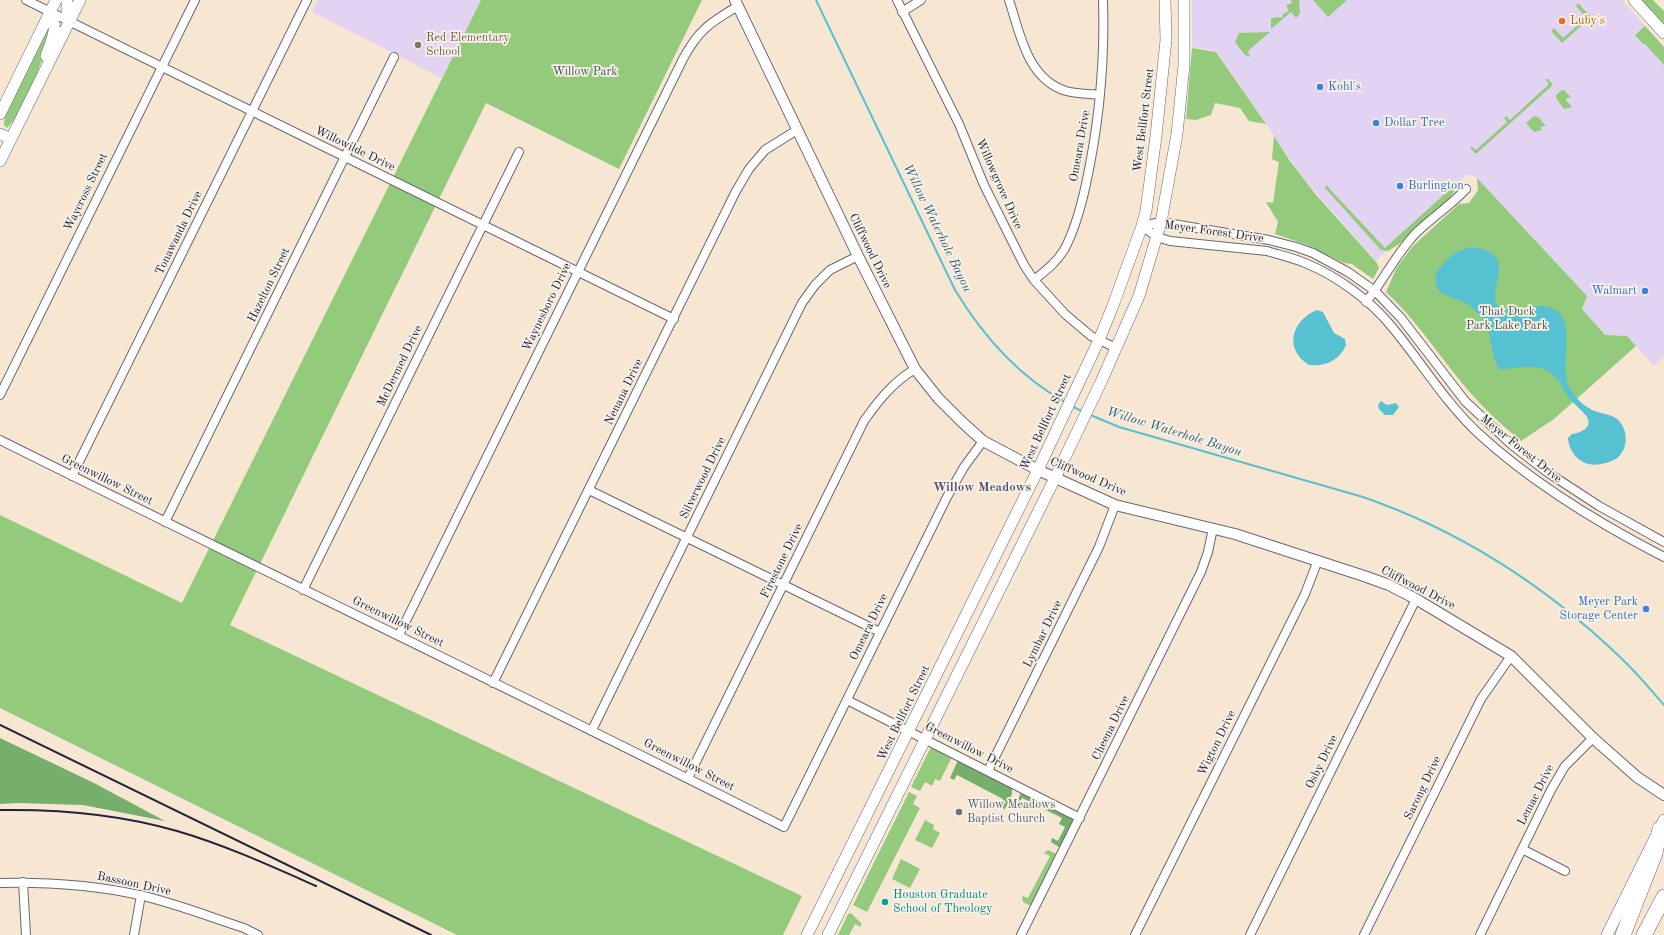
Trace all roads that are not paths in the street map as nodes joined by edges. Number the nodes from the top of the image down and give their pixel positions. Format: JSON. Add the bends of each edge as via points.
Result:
{"nodes":[{"id":1,"x":26,"y":0,"type":"edge"},
{"id":2,"x":56,"y":0,"type":"edge"},
{"id":3,"x":67,"y":0,"type":"edge"},
{"id":4,"x":80,"y":0,"type":"edge"},
{"id":5,"x":194,"y":0,"type":"edge"},
{"id":6,"x":308,"y":0,"type":"edge"},
{"id":7,"x":897,"y":0,"type":"edge"},
{"id":8,"x":921,"y":0,"type":"edge"},
{"id":9,"x":1009,"y":0,"type":"edge"},
{"id":10,"x":1103,"y":0,"type":"edge"},
{"id":11,"x":1165,"y":0,"type":"edge"},
{"id":12,"x":1184,"y":0,"type":"edge"},
{"id":13,"x":1634,"y":0,"type":"edge"},
{"id":14,"x":736,"y":3,"type":"edge"},
{"id":15,"x":50,"y":12,"type":"junction"},
{"id":16,"x":902,"y":12,"type":"junction"},
{"id":17,"x":70,"y":22,"type":"junction"},
{"id":18,"x":1664,"y":33,"type":"edge"},
{"id":19,"x":1166,"y":40,"type":"junction"},
{"id":20,"x":1184,"y":40,"type":"junction"},
{"id":21,"x":394,"y":57,"type":"dead end"},
{"id":22,"x":162,"y":67,"type":"junction"},
{"id":23,"x":36,"y":89,"type":"junction"},
{"id":24,"x":1100,"y":95,"type":"junction"},
{"id":25,"x":253,"y":112,"type":"junction"},
{"id":26,"x":0,"y":114,"type":"edge"},
{"id":27,"x":797,"y":130,"type":"junction"},
{"id":28,"x":0,"y":134,"type":"edge"},
{"id":29,"x":11,"y":139,"type":"junction"},
{"id":30,"x":519,"y":152,"type":"dead end"},
{"id":31,"x":345,"y":158,"type":"junction"},
{"id":32,"x":0,"y":161,"type":"edge"},
{"id":33,"x":1466,"y":189,"type":"dead end"},
{"id":34,"x":1161,"y":222,"type":"junction"},
{"id":35,"x":483,"y":225,"type":"junction"},
{"id":36,"x":1142,"y":226,"type":"junction"},
{"id":37,"x":1157,"y":237,"type":"junction"},
{"id":38,"x":1269,"y":240,"type":"junction"},
{"id":39,"x":1267,"y":251,"type":"junction"},
{"id":40,"x":858,"y":256,"type":"junction"},
{"id":41,"x":577,"y":272,"type":"junction"},
{"id":42,"x":1034,"y":280,"type":"junction"},
{"id":43,"x":1374,"y":292,"type":"junction"},
{"id":44,"x":1366,"y":302,"type":"junction"},
{"id":45,"x":674,"y":319,"type":"junction"},
{"id":46,"x":1099,"y":340,"type":"junction"},
{"id":47,"x":1423,"y":346,"type":"junction"},
{"id":48,"x":1116,"y":348,"type":"junction"},
{"id":49,"x":1413,"y":353,"type":"junction"},
{"id":50,"x":915,"y":369,"type":"junction"},
{"id":51,"x":0,"y":395,"type":"edge"},
{"id":52,"x":0,"y":440,"type":"edge"},
{"id":53,"x":983,"y":441,"type":"junction"},
{"id":54,"x":1529,"y":458,"type":"junction"},
{"id":55,"x":1521,"y":468,"type":"junction"},
{"id":56,"x":1038,"y":470,"type":"junction"},
{"id":57,"x":72,"y":476,"type":"junction"},
{"id":58,"x":1055,"y":478,"type":"junction"},
{"id":59,"x":589,"y":490,"type":"junction"},
{"id":60,"x":1115,"y":505,"type":"junction"},
{"id":61,"x":165,"y":522,"type":"junction"},
{"id":62,"x":1213,"y":528,"type":"junction"},
{"id":63,"x":1643,"y":532,"type":"junction"},
{"id":64,"x":687,"y":537,"type":"junction"},
{"id":65,"x":1636,"y":542,"type":"junction"},
{"id":66,"x":1664,"y":542,"type":"edge"},
{"id":67,"x":1664,"y":557,"type":"edge"},
{"id":68,"x":1318,"y":560,"type":"junction"},
{"id":69,"x":784,"y":585,"type":"junction"},
{"id":70,"x":303,"y":590,"type":"junction"},
{"id":71,"x":974,"y":599,"type":"junction"},
{"id":72,"x":1416,"y":599,"type":"junction"},
{"id":73,"x":990,"y":606,"type":"junction"},
{"id":74,"x":880,"y":632,"type":"junction"},
{"id":75,"x":399,"y":636,"type":"junction"},
{"id":76,"x":1510,"y":656,"type":"junction"},
{"id":77,"x":494,"y":683,"type":"junction"},
{"id":78,"x":847,"y":700,"type":"junction"},
{"id":79,"x":592,"y":730,"type":"junction"},
{"id":80,"x":909,"y":732,"type":"junction"},
{"id":81,"x":1593,"y":738,"type":"junction"},
{"id":82,"x":924,"y":739,"type":"junction"},
{"id":83,"x":988,"y":771,"type":"junction"},
{"id":84,"x":688,"y":778,"type":"junction"},
{"id":85,"x":1664,"y":795,"type":"edge"},
{"id":86,"x":1080,"y":818,"type":"junction"},
{"id":87,"x":1662,"y":824,"type":"edge"},
{"id":88,"x":784,"y":827,"type":"joint"},
{"id":89,"x":1522,"y":849,"type":"junction"},
{"id":90,"x":1565,"y":871,"type":"dead end"},
{"id":91,"x":24,"y":882,"type":"junction"},
{"id":92,"x":0,"y":883,"type":"edge"},
{"id":93,"x":141,"y":895,"type":"junction"},
{"id":94,"x":1664,"y":896,"type":"edge"},
{"id":95,"x":826,"y":897,"type":"junction"},
{"id":96,"x":843,"y":905,"type":"junction"},
{"id":97,"x":26,"y":935,"type":"edge"},
{"id":98,"x":134,"y":935,"type":"edge"},
{"id":99,"x":258,"y":935,"type":"edge"},
{"id":100,"x":807,"y":935,"type":"edge"},
{"id":101,"x":828,"y":935,"type":"edge"},
{"id":102,"x":1021,"y":935,"type":"edge"},
{"id":103,"x":1135,"y":935,"type":"edge"},
{"id":104,"x":1250,"y":935,"type":"edge"},
{"id":105,"x":1364,"y":935,"type":"edge"},
{"id":106,"x":1480,"y":935,"type":"edge"},
{"id":107,"x":1607,"y":935,"type":"edge"},
{"id":108,"x":1623,"y":935,"type":"edge"},
{"id":109,"x":1644,"y":935,"type":"edge"}],
"edges":[{"from":1,"to":15,"type":"street","name":"Willowilde Drive"},
{"from":2,"to":15,"type":"main road"},
{"from":3,"to":17,"type":"main road"},
{"from":4,"to":17,"type":"main road"},
{"from":5,"to":22,"type":"street","name":"Waycross Street"},
{"from":6,"to":25,"type":"street","name":"Tonawanda Drive"},
{"from":7,"to":16,"type":"street","name":"Willowgrove Drive"},
{"from":8,"to":16,"type":"street"},
{"from":9,"to":24,"type":"street","via":[[1029,58],[1041,75],[1066,91]]},
{"from":10,"to":24,"type":"street","name":"Omeara Drive"},
{"from":11,"to":19,"type":"main road","name":"West Bellfort Street"},
{"from":12,"to":20,"type":"main road"},
{"from":13,"to":18,"type":"main road"},
{"from":14,"to":27,"type":"street","name":"Cliffwood Drive"},
{"from":14,"to":41,"type":"street","name":"Waynesboro Drive","via":[[702,30],[693,41]]},
{"from":15,"to":17,"type":"street","name":"Willowilde Drive"},
{"from":15,"to":23,"type":"main road","via":[[56,27]]},
{"from":15,"to":26,"type":"main road"},
{"from":16,"to":42,"type":"street","name":"Willowgrove Drive","via":[[960,124],[984,185],[1007,233]]},
{"from":17,"to":22,"type":"street","name":"Willowilde Drive"},
{"from":17,"to":23,"type":"main road"},
{"from":19,"to":20,"type":"main road"},
{"from":19,"to":36,"type":"main road","name":"West Bellfort Street","via":[[1156,136]]},
{"from":20,"to":34,"type":"main road","via":[[1177,134]]},
{"from":21,"to":31,"type":"street","name":"Hazelton Street"},
{"from":22,"to":25,"type":"street","name":"Willowilde Drive"},
{"from":22,"to":51,"type":"street","name":"Waycross Street"},
{"from":23,"to":29,"type":"main road"},
{"from":24,"to":42,"type":"street","name":"Omeara Drive","via":[[1093,153],[1075,224],[1057,260]]},
{"from":25,"to":31,"type":"street","name":"Willowilde Drive"},
{"from":25,"to":57,"type":"street","name":"Tonawanda Drive"},
{"from":27,"to":40,"type":"street","name":"Cliffwood Drive"},
{"from":27,"to":45,"type":"street","name":"Nenana Drive","via":[[765,150],[749,169]]},
{"from":28,"to":29,"type":"main road"},
{"from":29,"to":32,"type":"main road"},
{"from":30,"to":35,"type":"street","name":"McDermed Drive"},
{"from":31,"to":35,"type":"street","name":"Willowilde Drive"},
{"from":31,"to":61,"type":"street","name":"Hazelton Street"},
{"from":33,"to":43,"type":"street","via":[[1417,232]]},
{"from":34,"to":36,"type":"street","name":"Meyer Forest Drive"},
{"from":34,"to":37,"type":"main road"},
{"from":34,"to":38,"type":"street","name":"Meyer Forest Drive"},
{"from":35,"to":41,"type":"street","name":"Willowilde Drive"},
{"from":35,"to":70,"type":"street","name":"McDermed Drive"},
{"from":36,"to":37,"type":"street","name":"Meyer Forest Drive"},
{"from":36,"to":46,"type":"main road","name":"West Bellfort Street"},
{"from":37,"to":39,"type":"street","name":"Meyer Forest Drive","via":[[1170,241]]},
{"from":37,"to":48,"type":"main road","via":[[1139,296]]},
{"from":38,"to":39,"type":"street"},
{"from":38,"to":43,"type":"street","name":"Meyer Forest Drive","via":[[1296,247],[1332,262]]},
{"from":39,"to":44,"type":"street","name":"Meyer Forest Drive","via":[[1305,263],[1356,293]]},
{"from":40,"to":50,"type":"street","name":"Cliffwood Drive"},
{"from":40,"to":64,"type":"street","name":"Silverwood Drive","via":[[830,270],[802,303]]},
{"from":41,"to":45,"type":"street","name":"Willowilde Drive"},
{"from":41,"to":75,"type":"street","name":"Waynesboro Drive"},
{"from":42,"to":46,"type":"street","name":"Willowgrove Drive","via":[[1066,314]]},
{"from":43,"to":44,"type":"street"},
{"from":43,"to":47,"type":"street","name":"Meyer Forest Drive","via":[[1401,318]]},
{"from":44,"to":49,"type":"street","name":"Meyer Forest Drive","via":[[1391,326]]},
{"from":45,"to":59,"type":"street","name":"Nenana Drive"},
{"from":46,"to":48,"type":"street","name":"Willowgrove Drive"},
{"from":46,"to":56,"type":"main road","name":"West Bellfort Street"},
{"from":47,"to":49,"type":"street"},
{"from":47,"to":54,"type":"street","name":"Meyer Forest Drive","via":[[1474,411]]},
{"from":48,"to":58,"type":"main road"},
{"from":49,"to":55,"type":"street","name":"Meyer Forest Drive","via":[[1443,394],[1478,432]]},
{"from":50,"to":53,"type":"street","name":"Cliffwood Drive","via":[[938,398]]},
{"from":50,"to":69,"type":"street","name":"Firestone Drive","via":[[904,375],[878,400],[864,422]]},
{"from":52,"to":57,"type":"street","name":"Greenwillow Street"},
{"from":53,"to":56,"type":"street","name":"Cliffwood Drive"},
{"from":53,"to":74,"type":"street","name":"Omeara Drive","via":[[947,497]]},
{"from":54,"to":55,"type":"street"},
{"from":54,"to":63,"type":"street","name":"Meyer Forest Drive","via":[[1593,502]]},
{"from":55,"to":65,"type":"street","name":"Meyer Forest Drive","via":[[1592,517]]},
{"from":56,"to":58,"type":"street","name":"Cliffwood Drive"},
{"from":56,"to":71,"type":"main road","name":"West Bellfort Street"},
{"from":57,"to":61,"type":"street","name":"Greenwillow Street"},
{"from":58,"to":60,"type":"street","name":"Cliffwood Drive"},
{"from":58,"to":73,"type":"main road"},
{"from":59,"to":64,"type":"street"},
{"from":59,"to":77,"type":"street","name":"Nenana Drive"},
{"from":60,"to":62,"type":"street","name":"Cliffwood Drive"},
{"from":60,"to":83,"type":"street","name":"Lymbar Drive","via":[[1099,547]]},
{"from":61,"to":70,"type":"street","name":"Greenwillow Street"},
{"from":62,"to":68,"type":"street","name":"Cliffwood Drive"},
{"from":62,"to":86,"type":"street","name":"Cheena Drive","via":[[1201,572]]},
{"from":63,"to":65,"type":"street"},
{"from":63,"to":66,"type":"street","name":"Meyer Forest Drive"},
{"from":64,"to":69,"type":"street"},
{"from":64,"to":79,"type":"street","name":"Silverwood Drive"},
{"from":65,"to":67,"type":"street","name":"Meyer Forest Drive"},
{"from":68,"to":72,"type":"street","name":"Cliffwood Drive","via":[[1389,585]]},
{"from":68,"to":103,"type":"street","name":"Wigton Drive","via":[[1305,594]]},
{"from":69,"to":74,"type":"street"},
{"from":69,"to":84,"type":"street","name":"Firestone Drive"},
{"from":70,"to":75,"type":"street","name":"Greenwillow Street"},
{"from":71,"to":73,"type":"main road"},
{"from":71,"to":80,"type":"main road","name":"West Bellfort Street"},
{"from":72,"to":76,"type":"street","name":"Cliffwood Drive"},
{"from":72,"to":104,"type":"street","name":"Osby Drive"},
{"from":73,"to":82,"type":"main road"},
{"from":74,"to":78,"type":"street","name":"Omeara Drive"},
{"from":75,"to":77,"type":"street","name":"Greenwillow Street"},
{"from":76,"to":81,"type":"street","name":"Cliffwood Drive"},
{"from":76,"to":105,"type":"street","name":"Sarong Drive","via":[[1481,699]]},
{"from":77,"to":79,"type":"street","name":"Greenwillow Street"},
{"from":78,"to":80,"type":"street","name":"Greenwillow Drive"},
{"from":78,"to":88,"type":"street","name":"Omeara Drive"},
{"from":79,"to":84,"type":"street","name":"Greenwillow Street"},
{"from":80,"to":82,"type":"street","name":"Greenwillow Drive"},
{"from":80,"to":95,"type":"main road","name":"West Bellfort Street"},
{"from":81,"to":85,"type":"street","name":"Cliffwood Drive","via":[[1637,777]]},
{"from":81,"to":89,"type":"street","name":"Lemac Drive","via":[[1565,766]]},
{"from":82,"to":83,"type":"street","name":"Greenwillow Drive"},
{"from":82,"to":96,"type":"main road"},
{"from":83,"to":86,"type":"street","name":"Greenwillow Drive"},
{"from":84,"to":88,"type":"street","name":"Greenwillow Street"},
{"from":86,"to":102,"type":"street","name":"Cheena Drive"},
{"from":87,"to":107,"type":"main road"},
{"from":87,"to":108,"type":"highway","via":[[1655,854]]},
{"from":89,"to":90,"type":"street"},
{"from":89,"to":106,"type":"street","name":"Lemac Drive"},
{"from":91,"to":92,"type":"street","name":"Bassoon Drive"},
{"from":91,"to":93,"type":"street","name":"Bassoon Drive","via":[[62,883]]},
{"from":91,"to":97,"type":"street"},
{"from":93,"to":98,"type":"street"},
{"from":93,"to":99,"type":"street","name":"Bassoon Drive"},
{"from":94,"to":109,"type":"highway"},
{"from":95,"to":96,"type":"main road"},
{"from":95,"to":100,"type":"main road","name":"West Bellfort Street"},
{"from":96,"to":101,"type":"main road"}]}
